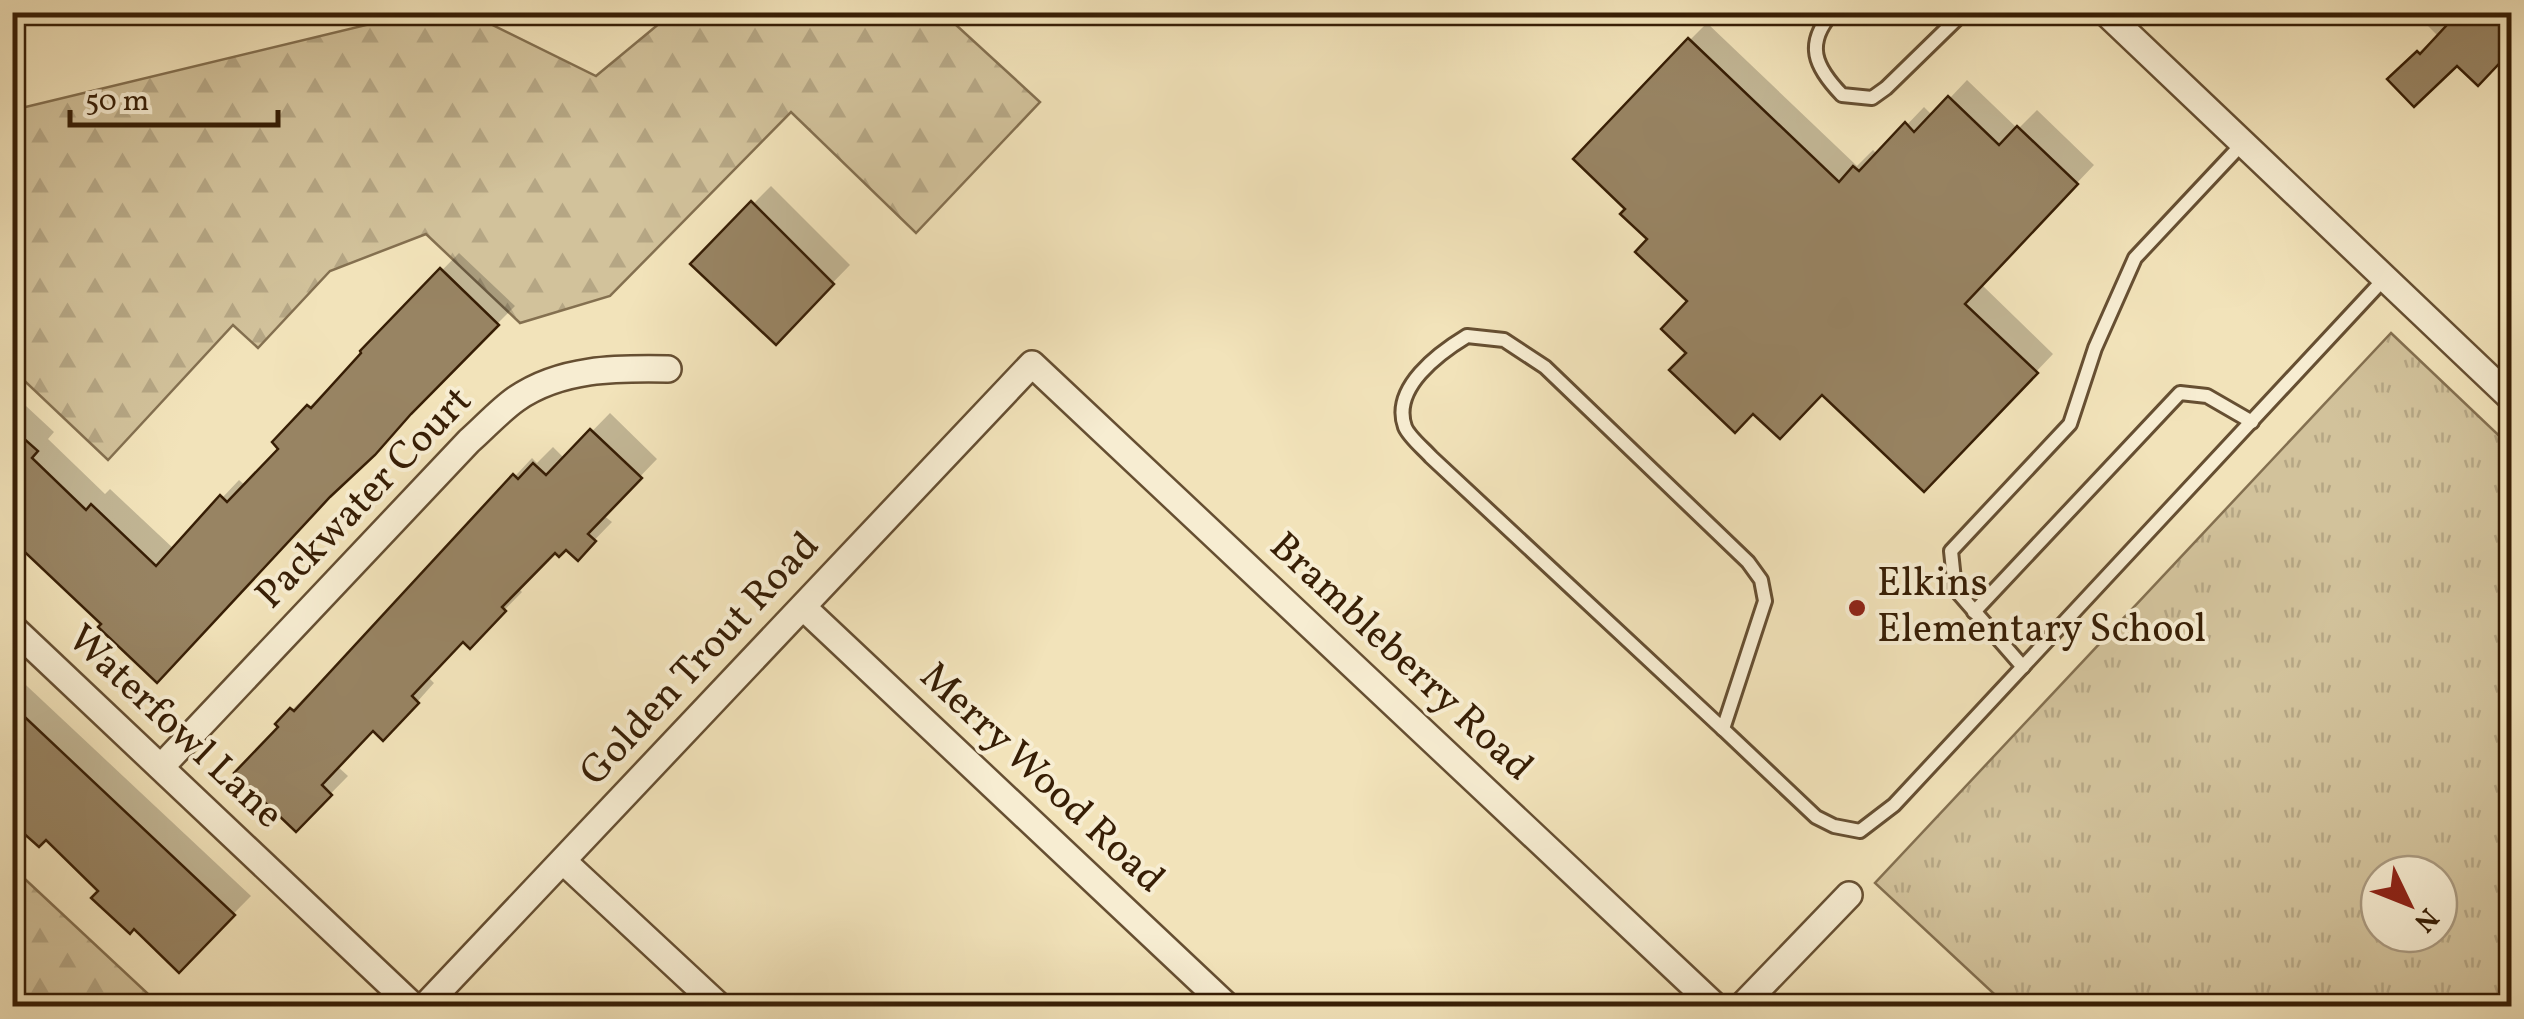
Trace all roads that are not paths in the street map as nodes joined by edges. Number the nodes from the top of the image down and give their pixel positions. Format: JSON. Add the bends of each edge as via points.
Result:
{"nodes":[{"id":1,"x":1834,"y":12,"type":"edge"},
{"id":2,"x":1964,"y":12,"type":"edge"},
{"id":3,"x":2105,"y":12,"type":"edge"},
{"id":4,"x":2242,"y":144,"type":"junction"},
{"id":5,"x":2384,"y":280,"type":"junction"},
{"id":6,"x":1032,"y":364,"type":"joint"},
{"id":7,"x":668,"y":369,"type":"dead end"},
{"id":8,"x":2512,"y":399,"type":"edge"},
{"id":9,"x":2252,"y":422,"type":"junction"},
{"id":10,"x":803,"y":607,"type":"junction"},
{"id":11,"x":1974,"y":612,"type":"junction"},
{"id":12,"x":12,"y":627,"type":"edge"},
{"id":13,"x":2023,"y":667,"type":"junction"},
{"id":14,"x":1723,"y":729,"type":"junction"},
{"id":15,"x":160,"y":767,"type":"junction"},
{"id":16,"x":563,"y":860,"type":"junction"},
{"id":17,"x":1848,"y":894,"type":"dead end"},
{"id":18,"x":414,"y":1006,"type":"edge"},
{"id":19,"x":424,"y":1006,"type":"edge"},
{"id":20,"x":718,"y":1006,"type":"edge"},
{"id":21,"x":1228,"y":1006,"type":"edge"},
{"id":22,"x":1716,"y":1006,"type":"edge"},
{"id":23,"x":1742,"y":1006,"type":"edge"}],
"edges":[{"from":1,"to":2,"type":"lane","via":[[1815,38],[1816,58],[1842,96],[1872,98]]},
{"from":3,"to":4,"type":"street"},
{"from":4,"to":5,"type":"street"},
{"from":4,"to":11,"type":"lane","via":[[2136,258],[2070,424],[1951,551],[1955,589]]},
{"from":5,"to":8,"type":"street"},
{"from":5,"to":9,"type":"lane"},
{"from":6,"to":10,"type":"street","name":"Golden Trout Road"},
{"from":6,"to":22,"type":"street","name":"Brambleberry Road"},
{"from":7,"to":15,"type":"street","name":"Packwater Court","via":[[601,368],[517,398],[468,441]]},
{"from":9,"to":11,"type":"lane","via":[[2207,396],[2180,392]]},
{"from":9,"to":13,"type":"lane"},
{"from":10,"to":16,"type":"street","name":"Golden Trout Road"},
{"from":10,"to":21,"type":"street","name":"Merry Wood Road"},
{"from":11,"to":13,"type":"lane"},
{"from":12,"to":15,"type":"street","name":"Waterfowl Lane"},
{"from":13,"to":14,"type":"lane","via":[[1894,805],[1860,831],[1816,817]]},
{"from":14,"to":14,"type":"lane","via":[[1765,602],[1748,562],[1545,367],[1504,340],[1467,336],[1436,355],[1404,396],[1406,427]]},
{"from":15,"to":18,"type":"street","name":"Waterfowl Lane"},
{"from":16,"to":19,"type":"street","name":"Golden Trout Road"},
{"from":16,"to":20,"type":"street"},
{"from":17,"to":23,"type":"street"}]}
